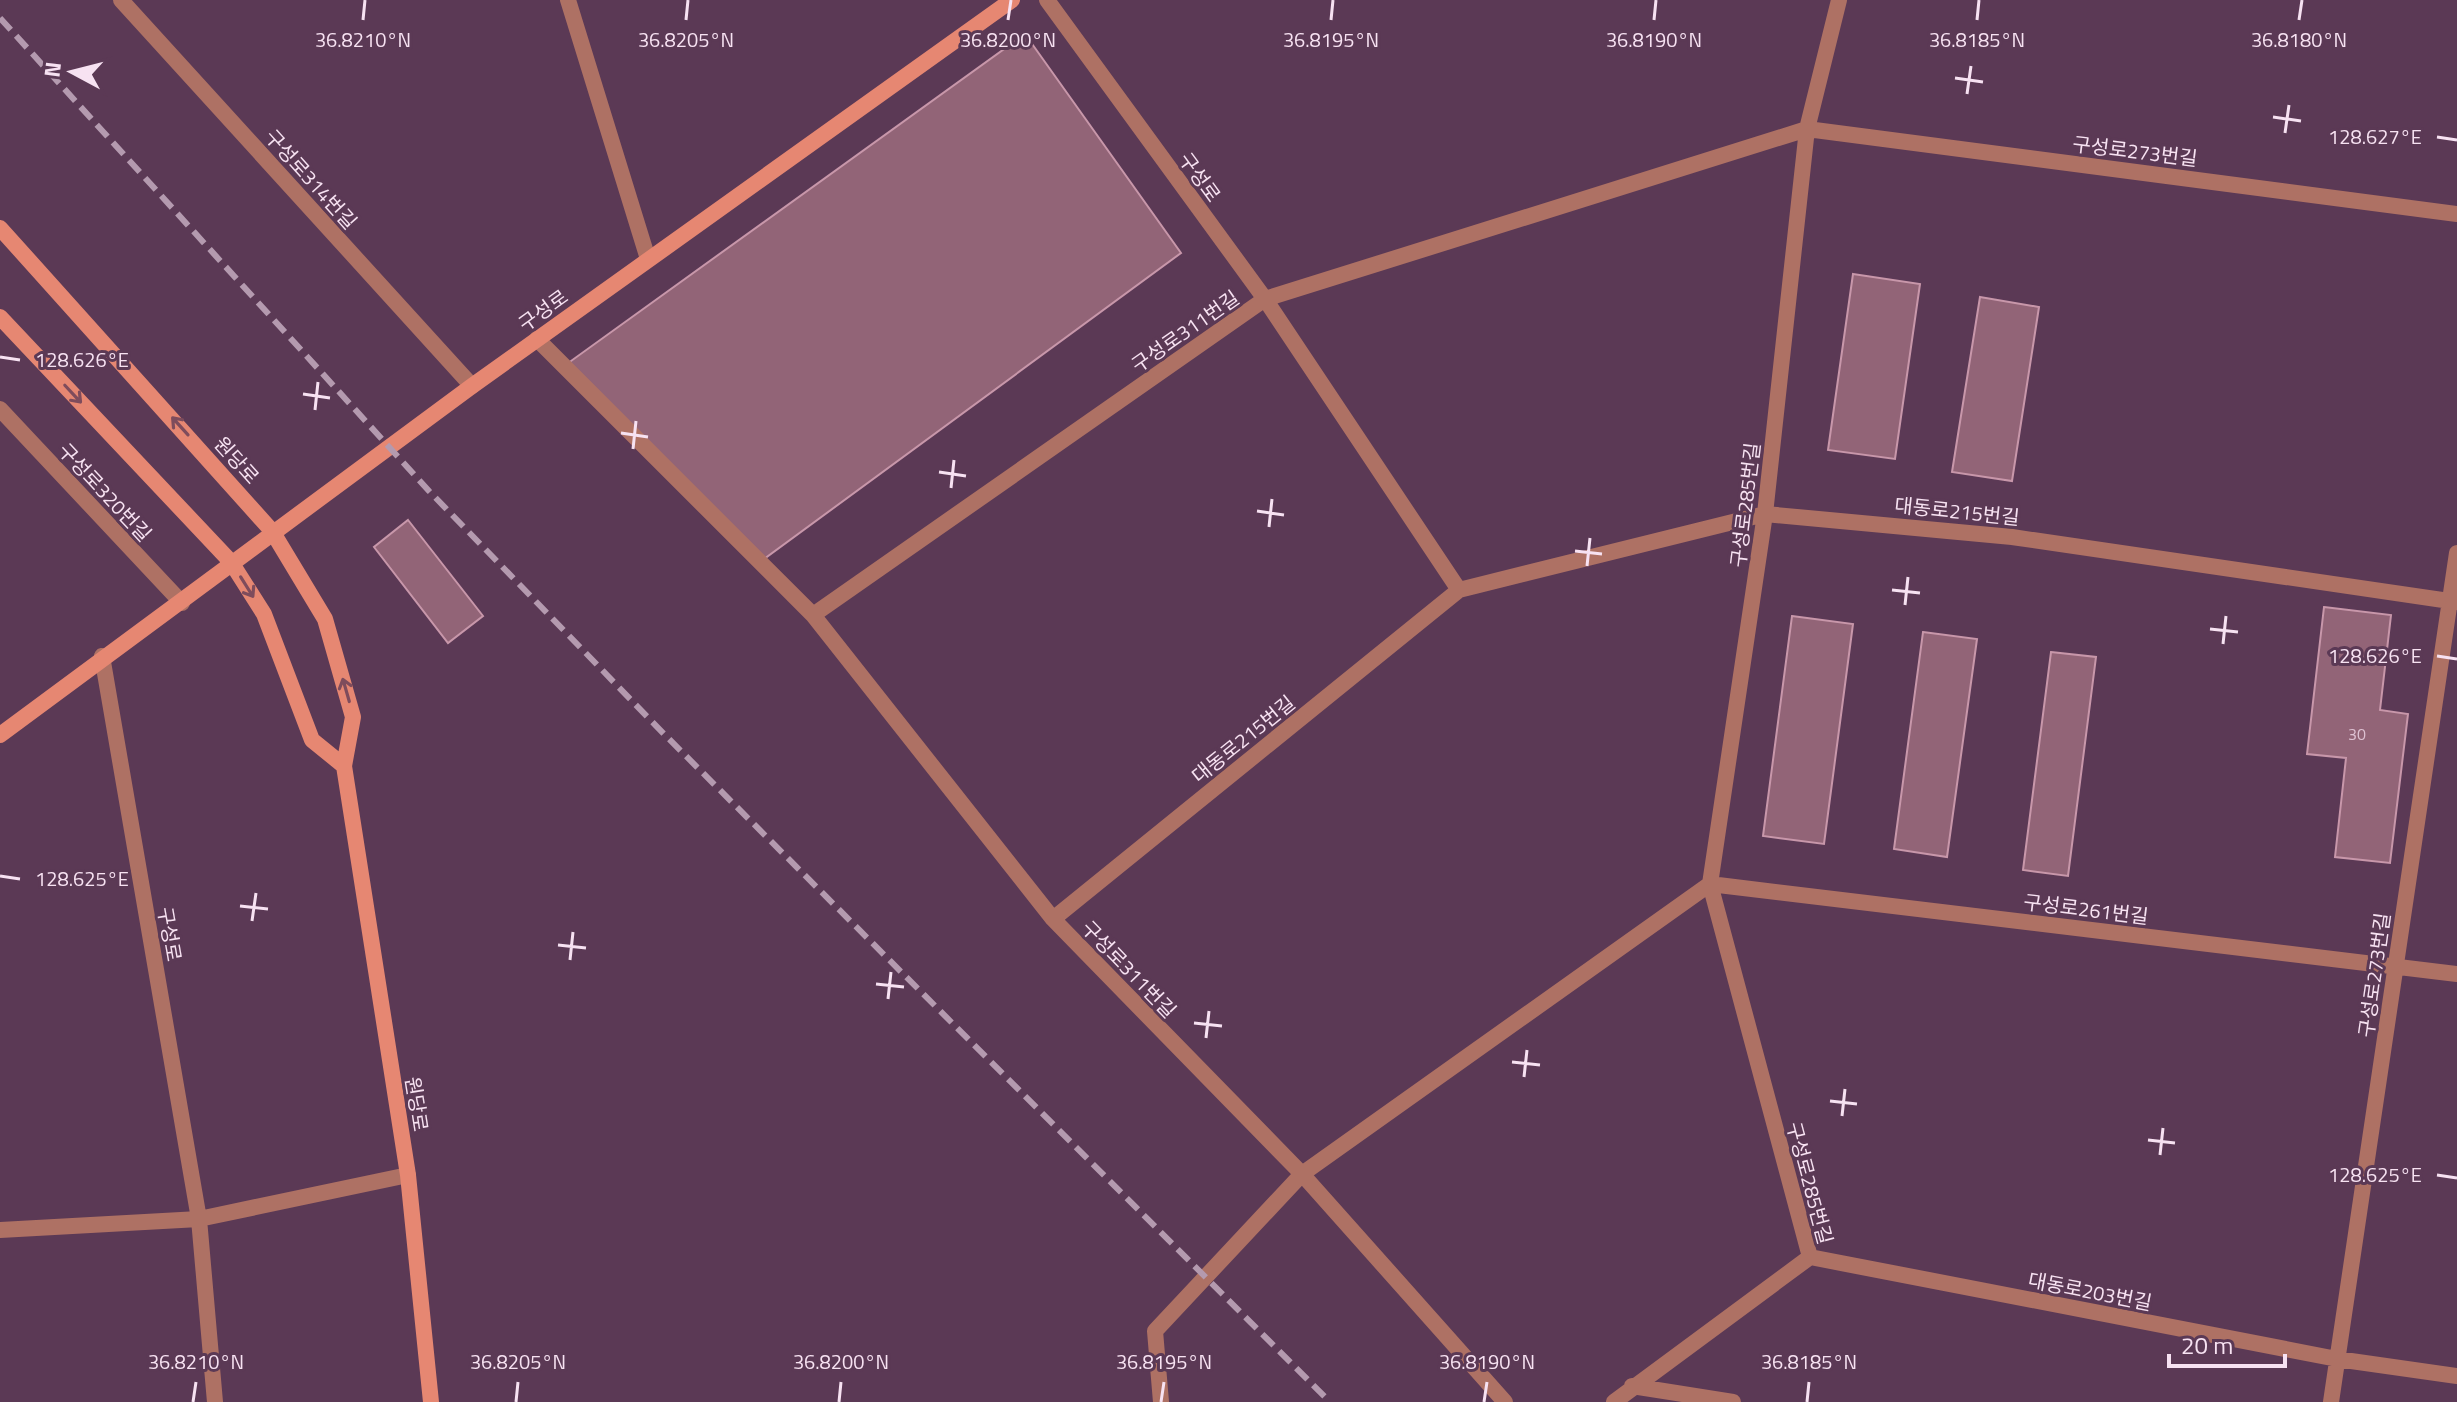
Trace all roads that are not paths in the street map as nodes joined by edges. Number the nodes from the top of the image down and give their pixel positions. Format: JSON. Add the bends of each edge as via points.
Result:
{"nodes":[{"id":1,"x":121,"y":0,"type":"edge"},
{"id":2,"x":568,"y":0,"type":"edge"},
{"id":3,"x":1012,"y":0,"type":"edge"},
{"id":4,"x":1047,"y":0,"type":"edge"},
{"id":5,"x":1839,"y":0,"type":"edge"},
{"id":6,"x":1807,"y":129,"type":"junction"},
{"id":7,"x":2457,"y":214,"type":"edge"},
{"id":8,"x":0,"y":228,"type":"edge"},
{"id":9,"x":648,"y":259,"type":"junction"},
{"id":10,"x":1265,"y":299,"type":"junction"},
{"id":11,"x":0,"y":317,"type":"edge"},
{"id":12,"x":537,"y":339,"type":"junction"},
{"id":13,"x":472,"y":386,"type":"junction"},
{"id":14,"x":0,"y":409,"type":"edge"},
{"id":15,"x":1765,"y":514,"type":"junction"},
{"id":16,"x":272,"y":531,"type":"junction"},
{"id":17,"x":2457,"y":553,"type":"edge"},
{"id":18,"x":231,"y":562,"type":"junction"},
{"id":19,"x":1459,"y":590,"type":"junction"},
{"id":20,"x":2454,"y":602,"type":"edge"},
{"id":21,"x":182,"y":603,"type":"junction"},
{"id":22,"x":813,"y":615,"type":"junction"},
{"id":23,"x":102,"y":656,"type":"junction"},
{"id":24,"x":0,"y":735,"type":"edge"},
{"id":25,"x":344,"y":766,"type":"junction"},
{"id":26,"x":1710,"y":884,"type":"junction"},
{"id":27,"x":1053,"y":919,"type":"junction"},
{"id":28,"x":2395,"y":966,"type":"junction"},
{"id":29,"x":2457,"y":974,"type":"edge"},
{"id":30,"x":1302,"y":1174,"type":"junction"},
{"id":31,"x":408,"y":1175,"type":"junction"},
{"id":32,"x":199,"y":1219,"type":"junction"},
{"id":33,"x":0,"y":1230,"type":"edge"},
{"id":34,"x":1810,"y":1257,"type":"junction"},
{"id":35,"x":2337,"y":1359,"type":"junction"},
{"id":36,"x":2457,"y":1376,"type":"edge"},
{"id":37,"x":1632,"y":1386,"type":"junction"},
{"id":38,"x":1163,"y":1400,"type":"edge"},
{"id":39,"x":215,"y":1402,"type":"edge"},
{"id":40,"x":431,"y":1402,"type":"edge"},
{"id":41,"x":1505,"y":1402,"type":"edge"},
{"id":42,"x":1614,"y":1402,"type":"edge"},
{"id":43,"x":1733,"y":1402,"type":"edge"},
{"id":44,"x":2331,"y":1402,"type":"edge"}],
"edges":[{"from":1,"to":13,"type":"street","name":"구성로314번길"},
{"from":2,"to":9,"type":"street"},
{"from":3,"to":9,"type":"main road","name":"구성로"},
{"from":4,"to":10,"type":"street","name":"구성로"},
{"from":5,"to":6,"type":"street","name":"구성로285번길"},
{"from":6,"to":7,"type":"street","name":"구성로273번길"},
{"from":6,"to":10,"type":"street"},
{"from":6,"to":15,"type":"street","name":"구성로285번길"},
{"from":16,"to":8,"type":"main road","name":"원당로","one_way":true},
{"from":9,"to":12,"type":"main road","name":"구성로"},
{"from":10,"to":19,"type":"street"},
{"from":10,"to":22,"type":"street","name":"구성로311번길"},
{"from":11,"to":18,"type":"main road","one_way":true},
{"from":12,"to":13,"type":"main road","name":"구성로"},
{"from":12,"to":22,"type":"street","name":"구성로311번길"},
{"from":13,"to":16,"type":"main road","name":"구성로"},
{"from":14,"to":21,"type":"street","name":"구성로320번길"},
{"from":15,"to":19,"type":"street","name":"대동로215번길"},
{"from":15,"to":20,"type":"street","name":"대동로215번길","via":[[2012,537]]},
{"from":15,"to":26,"type":"street","name":"구성로285번길"},
{"from":16,"to":18,"type":"main road","name":"구성로"},
{"from":25,"to":16,"type":"main road","name":"원당로","one_way":true,"via":[[353,717],[325,619]]},
{"from":17,"to":20,"type":"street","name":"구성로273번길"},
{"from":18,"to":21,"type":"main road","name":"구성로"},
{"from":18,"to":25,"type":"main road","one_way":true,"via":[[264,614],[312,740]]},
{"from":19,"to":27,"type":"street","name":"대동로215번길"},
{"from":20,"to":28,"type":"street","name":"구성로273번길"},
{"from":21,"to":23,"type":"main road","name":"구성로"},
{"from":22,"to":27,"type":"street","name":"구성로311번길"},
{"from":23,"to":24,"type":"main road","name":"구성로"},
{"from":23,"to":32,"type":"street","name":"구성로"},
{"from":25,"to":31,"type":"main road","name":"원당로"},
{"from":26,"to":28,"type":"street","name":"구성로261번길"},
{"from":26,"to":30,"type":"street"},
{"from":26,"to":34,"type":"street","name":"구성로285번길"},
{"from":27,"to":30,"type":"street","name":"구성로311번길"},
{"from":28,"to":29,"type":"street","name":"구성로261번길"},
{"from":28,"to":35,"type":"street","name":"구성로273번길"},
{"from":30,"to":38,"type":"street","via":[[1155,1331]]},
{"from":30,"to":41,"type":"street","name":"구성로311번길"},
{"from":31,"to":32,"type":"street"},
{"from":31,"to":40,"type":"main road","name":"원당로"},
{"from":32,"to":33,"type":"street"},
{"from":32,"to":39,"type":"street","name":"구성로"},
{"from":34,"to":35,"type":"street","name":"대동로203번길"},
{"from":34,"to":37,"type":"street","name":"구성로285번길"},
{"from":35,"to":36,"type":"street","name":"대동로203번길"},
{"from":35,"to":44,"type":"street","name":"구성로273번길"},
{"from":37,"to":42,"type":"street","name":"구성로285번길"},
{"from":37,"to":43,"type":"street"}]}
